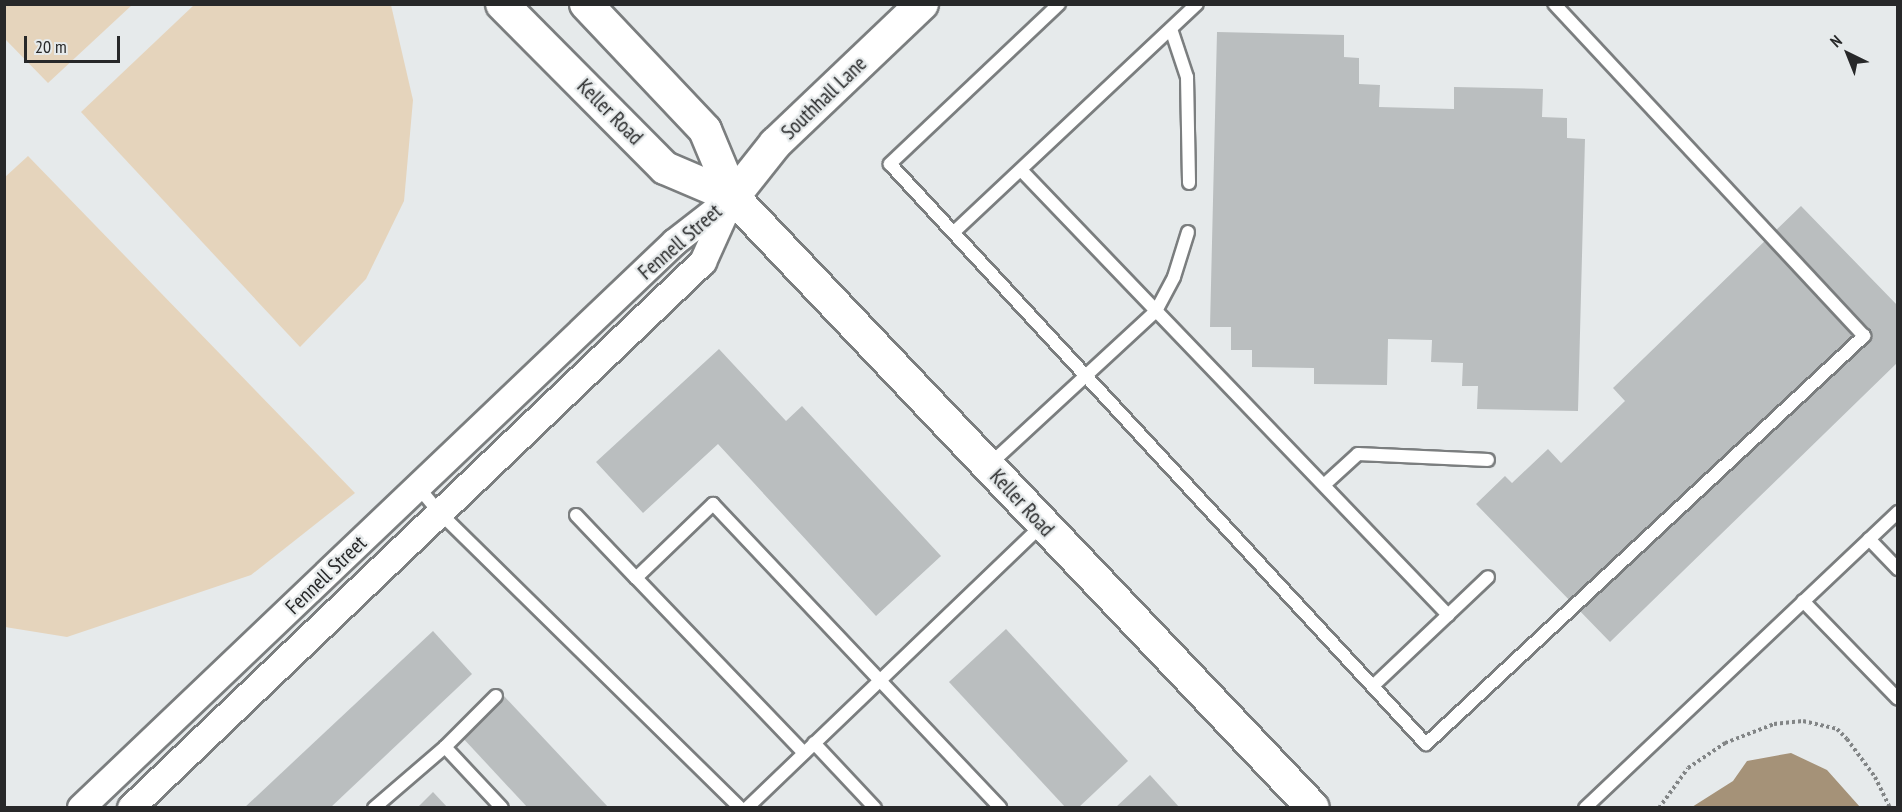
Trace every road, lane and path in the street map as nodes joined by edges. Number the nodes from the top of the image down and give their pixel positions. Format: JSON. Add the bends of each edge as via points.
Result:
{"nodes":[{"id":1,"x":502,"y":4,"type":"edge"},
{"id":2,"x":586,"y":4,"type":"edge"},
{"id":3,"x":922,"y":4,"type":"edge"},
{"id":4,"x":1059,"y":4,"type":"edge"},
{"id":5,"x":1197,"y":4,"type":"edge"},
{"id":6,"x":1554,"y":4,"type":"edge"},
{"id":7,"x":1170,"y":29,"type":"junction"},
{"id":8,"x":1021,"y":170,"type":"junction"},
{"id":9,"x":1190,"y":183,"type":"dead end"},
{"id":10,"x":733,"y":197,"type":"junction"},
{"id":11,"x":954,"y":232,"type":"junction"},
{"id":12,"x":1188,"y":232,"type":"dead end"},
{"id":13,"x":1156,"y":311,"type":"junction"},
{"id":14,"x":1086,"y":374,"type":"junction"},
{"id":15,"x":1488,"y":460,"type":"dead end"},
{"id":16,"x":988,"y":466,"type":"junction"},
{"id":17,"x":1324,"y":485,"type":"junction"},
{"id":18,"x":418,"y":487,"type":"junction"},
{"id":19,"x":1898,"y":512,"type":"edge"},
{"id":20,"x":440,"y":513,"type":"junction"},
{"id":21,"x":576,"y":515,"type":"dead end"},
{"id":22,"x":1043,"y":524,"type":"junction"},
{"id":23,"x":1869,"y":539,"type":"junction"},
{"id":24,"x":1898,"y":569,"type":"edge"},
{"id":25,"x":1488,"y":577,"type":"dead end"},
{"id":26,"x":636,"y":578,"type":"junction"},
{"id":27,"x":1803,"y":602,"type":"junction"},
{"id":28,"x":1448,"y":615,"type":"junction"},
{"id":29,"x":881,"y":679,"type":"junction"},
{"id":30,"x":1373,"y":686,"type":"junction"},
{"id":31,"x":496,"y":696,"type":"dead end"},
{"id":32,"x":1898,"y":699,"type":"edge"},
{"id":33,"x":814,"y":742,"type":"junction"},
{"id":34,"x":445,"y":747,"type":"junction"},
{"id":35,"x":804,"y":753,"type":"junction"},
{"id":36,"x":1589,"y":806,"type":"edge"},
{"id":37,"x":81,"y":807,"type":"edge"},
{"id":38,"x":131,"y":807,"type":"edge"},
{"id":39,"x":374,"y":807,"type":"edge"},
{"id":40,"x":502,"y":807,"type":"edge"},
{"id":41,"x":740,"y":807,"type":"edge"},
{"id":42,"x":747,"y":807,"type":"edge"},
{"id":43,"x":875,"y":807,"type":"edge"},
{"id":44,"x":1000,"y":807,"type":"edge"},
{"id":45,"x":1313,"y":807,"type":"edge"},
{"id":46,"x":1659,"y":807,"type":"edge"},
{"id":47,"x":1890,"y":807,"type":"edge"}],
"edges":[{"from":1,"to":10,"type":"street","name":"Keller Road","via":[[665,168]]},
{"from":2,"to":10,"type":"street","name":"Keller Road","via":[[705,130]]},
{"from":3,"to":10,"type":"street","name":"Southhall Lane","via":[[775,144]]},
{"from":4,"to":11,"type":"lane","via":[[890,164]]},
{"from":5,"to":7,"type":"lane"},
{"from":6,"to":30,"type":"lane","via":[[1864,336],[1426,744]]},
{"from":7,"to":8,"type":"lane"},
{"from":7,"to":9,"type":"lane","via":[[1186,77]]},
{"from":8,"to":11,"type":"lane"},
{"from":8,"to":13,"type":"lane"},
{"from":10,"to":16,"type":"street","name":"Keller Road"},
{"from":10,"to":18,"type":"street","name":"Fennell Street","via":[[675,242]]},
{"from":10,"to":20,"type":"street","name":"Fennell Street","via":[[703,262]]},
{"from":11,"to":14,"type":"lane"},
{"from":12,"to":13,"type":"lane","via":[[1174,277]]},
{"from":13,"to":14,"type":"lane"},
{"from":13,"to":17,"type":"lane"},
{"from":14,"to":16,"type":"lane"},
{"from":14,"to":30,"type":"lane"},
{"from":15,"to":17,"type":"lane","via":[[1358,454]]},
{"from":16,"to":22,"type":"street","name":"Keller Road"},
{"from":17,"to":28,"type":"lane"},
{"from":18,"to":20,"type":"lane"},
{"from":18,"to":37,"type":"street","name":"Fennell Street"},
{"from":19,"to":23,"type":"lane"},
{"from":20,"to":38,"type":"street","name":"Fennell Street"},
{"from":20,"to":41,"type":"lane"},
{"from":21,"to":26,"type":"lane"},
{"from":22,"to":29,"type":"lane"},
{"from":22,"to":45,"type":"street","name":"Keller Road"},
{"from":23,"to":24,"type":"lane"},
{"from":23,"to":27,"type":"lane"},
{"from":25,"to":28,"type":"lane"},
{"from":26,"to":29,"type":"lane","via":[[713,504]]},
{"from":26,"to":35,"type":"lane"},
{"from":27,"to":32,"type":"lane"},
{"from":27,"to":36,"type":"lane"},
{"from":28,"to":30,"type":"lane"},
{"from":29,"to":33,"type":"lane"},
{"from":29,"to":44,"type":"lane"},
{"from":31,"to":34,"type":"lane"},
{"from":33,"to":35,"type":"lane"},
{"from":33,"to":43,"type":"lane"},
{"from":34,"to":39,"type":"lane"},
{"from":34,"to":40,"type":"lane"},
{"from":35,"to":42,"type":"lane"},
{"from":46,"to":47,"type":"path","via":[[1688,768],[1725,743],[1774,724],[1803,721],[1837,729],[1848,739],[1875,777]]}]}
